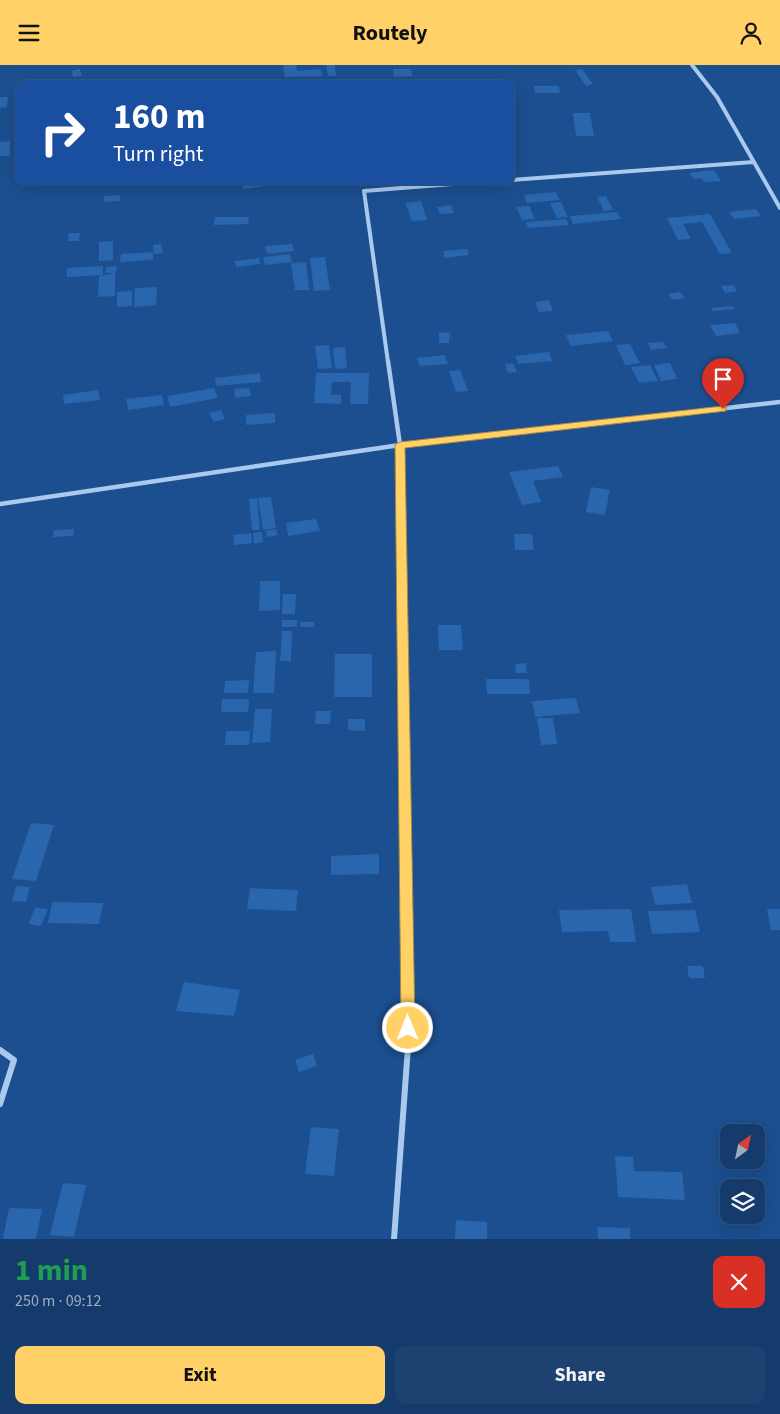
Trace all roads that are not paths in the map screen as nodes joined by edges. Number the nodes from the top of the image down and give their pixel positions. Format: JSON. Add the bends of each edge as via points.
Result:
{"nodes":[{"id":1,"x":692,"y":65,"type":"edge"},
{"id":2,"x":754,"y":162,"type":"junction"},
{"id":3,"x":515,"y":180,"type":"edge"},
{"id":4,"x":440,"y":185,"type":"edge"},
{"id":5,"x":780,"y":208,"type":"edge"},
{"id":6,"x":780,"y":402,"type":"edge"},
{"id":7,"x":400,"y":445,"type":"junction"},
{"id":8,"x":0,"y":504,"type":"edge"},
{"id":9,"x":0,"y":1050,"type":"edge"},
{"id":10,"x":0,"y":1104,"type":"edge"},
{"id":11,"x":394,"y":1239,"type":"edge"}],
"edges":[{"from":1,"to":2,"type":"street","via":[[717,97]]},
{"from":2,"to":3,"type":"street"},
{"from":2,"to":5,"type":"street"},
{"from":4,"to":7,"type":"street","via":[[364,191]]},
{"from":6,"to":7,"type":"street"},
{"from":7,"to":8,"type":"street"},
{"from":7,"to":11,"type":"street","via":[[408,1047]]},
{"from":9,"to":10,"type":"street","via":[[14,1060]]}]}
